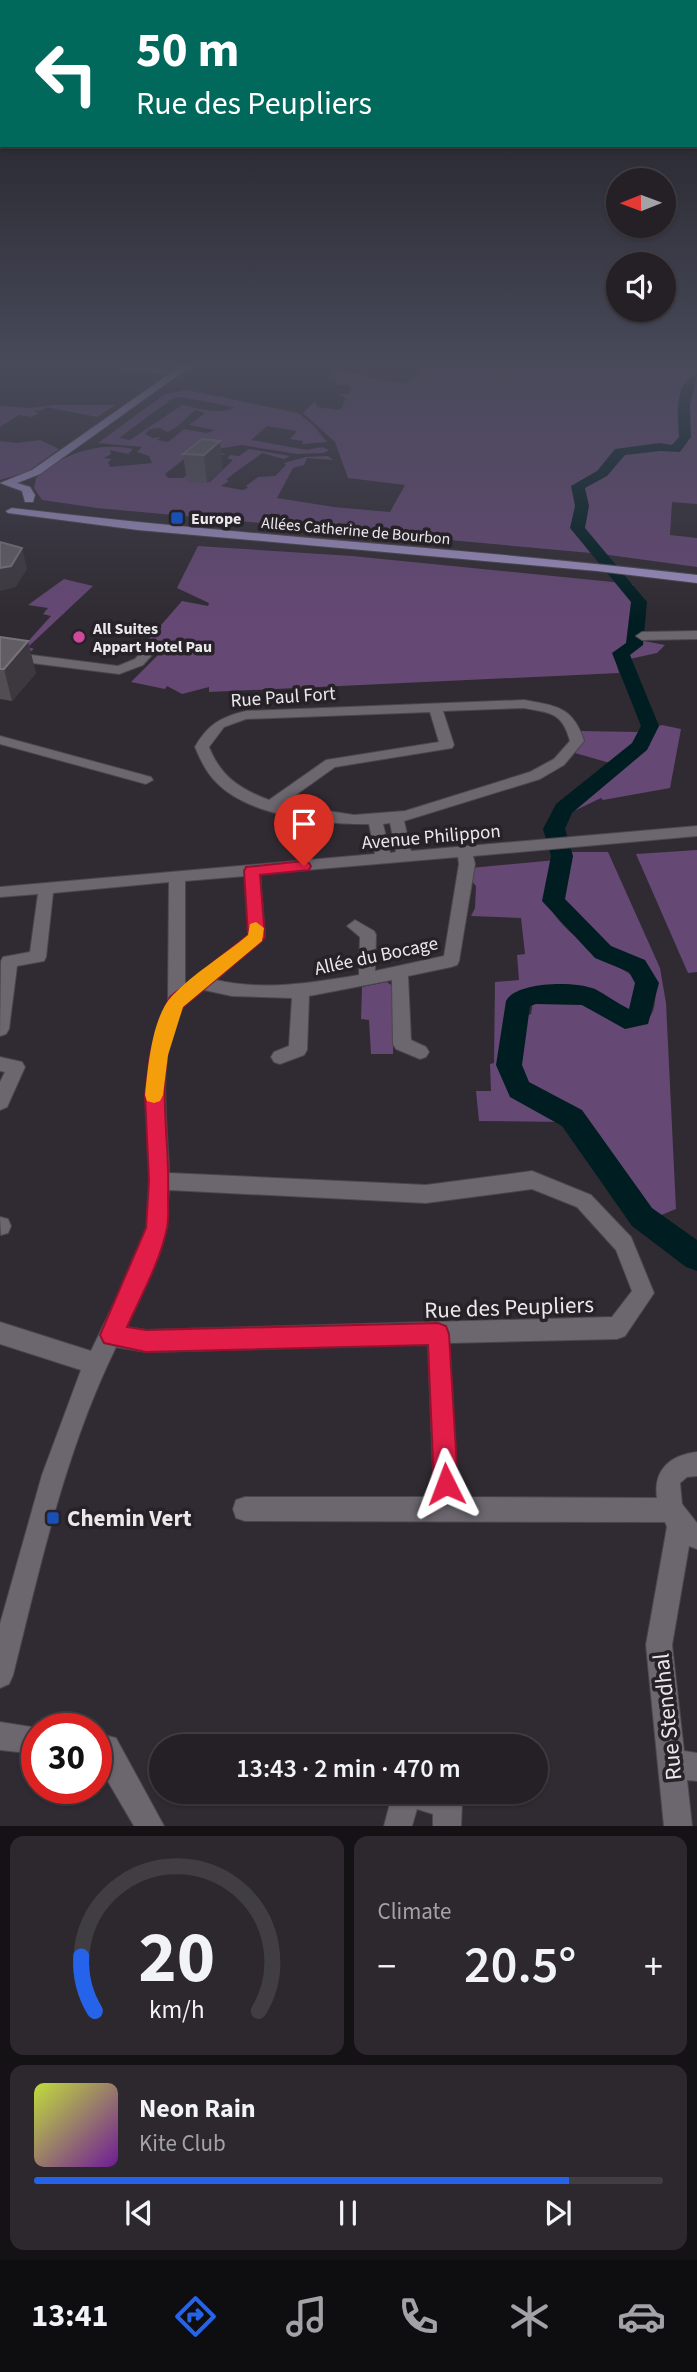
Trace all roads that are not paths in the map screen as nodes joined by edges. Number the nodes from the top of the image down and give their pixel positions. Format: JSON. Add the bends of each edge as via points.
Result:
{"nodes":[{"id":1,"x":70,"y":448,"type":"edge"},
{"id":2,"x":36,"y":472,"type":"junction"},
{"id":3,"x":4,"y":483,"type":"edge"},
{"id":4,"x":27,"y":494,"type":"junction"},
{"id":5,"x":6,"y":513,"type":"edge"},
{"id":6,"x":595,"y":563,"type":"junction"},
{"id":7,"x":627,"y":567,"type":"junction"},
{"id":8,"x":697,"y":572,"type":"edge"},
{"id":9,"x":697,"y":579,"type":"edge"},
{"id":10,"x":697,"y":635,"type":"edge"},
{"id":11,"x":642,"y":636,"type":"dead end"},
{"id":12,"x":155,"y":645,"type":"dead end"},
{"id":13,"x":0,"y":655,"type":"edge"},
{"id":14,"x":435,"y":707,"type":"junction"},
{"id":15,"x":0,"y":740,"type":"edge"},
{"id":16,"x":146,"y":780,"type":"dead end"},
{"id":17,"x":272,"y":805,"type":"junction"},
{"id":18,"x":396,"y":818,"type":"junction"},
{"id":19,"x":375,"y":819,"type":"junction"},
{"id":20,"x":697,"y":831,"type":"edge"},
{"id":21,"x":464,"y":853,"type":"junction"},
{"id":22,"x":405,"y":858,"type":"junction"},
{"id":23,"x":384,"y":860,"type":"junction"},
{"id":24,"x":252,"y":871,"type":"junction"},
{"id":25,"x":177,"y":877,"type":"junction"},
{"id":26,"x":46,"y":888,"type":"junction"},
{"id":27,"x":0,"y":892,"type":"edge"},
{"id":28,"x":355,"y":926,"type":"dead end"},
{"id":29,"x":4,"y":961,"type":"edge"},
{"id":30,"x":400,"y":971,"type":"junction"},
{"id":31,"x":367,"y":978,"type":"junction"},
{"id":32,"x":202,"y":983,"type":"junction"},
{"id":33,"x":300,"y":993,"type":"junction"},
{"id":34,"x":177,"y":1002,"type":"junction"},
{"id":35,"x":0,"y":1029,"type":"edge"},
{"id":36,"x":420,"y":1052,"type":"dead end"},
{"id":37,"x":280,"y":1057,"type":"dead end"},
{"id":38,"x":0,"y":1064,"type":"edge"},
{"id":39,"x":0,"y":1102,"type":"edge"},
{"id":40,"x":159,"y":1181,"type":"junction"},
{"id":41,"x":0,"y":1333,"type":"edge"},
{"id":42,"x":438,"y":1334,"type":"junction"},
{"id":43,"x":111,"y":1335,"type":"junction"},
{"id":44,"x":96,"y":1364,"type":"junction"},
{"id":45,"x":697,"y":1464,"type":"edge"},
{"id":46,"x":245,"y":1509,"type":"dead end"},
{"id":47,"x":447,"y":1509,"type":"junction"},
{"id":48,"x":682,"y":1524,"type":"edge"},
{"id":49,"x":0,"y":1675,"type":"edge"},
{"id":50,"x":0,"y":1736,"type":"edge"},
{"id":51,"x":21,"y":1738,"type":"edge"},
{"id":52,"x":112,"y":1759,"type":"edge"},
{"id":53,"x":685,"y":1765,"type":"edge"},
{"id":54,"x":405,"y":1804,"type":"edge"},
{"id":55,"x":150,"y":1826,"type":"edge"},
{"id":56,"x":398,"y":1826,"type":"edge"},
{"id":57,"x":678,"y":1826,"type":"edge"}],
"edges":[{"from":1,"to":2,"type":"main road"},
{"from":2,"to":3,"type":"main road"},
{"from":2,"to":4,"type":"main road"},
{"from":3,"to":4,"type":"main road","name":"Allées Catherine de Bourbon"},
{"from":4,"to":5,"type":"main road"},
{"from":4,"to":6,"type":"main road","name":"Allées Catherine de Bourbon","via":[[46,506]]},
{"from":5,"to":6,"type":"main road","name":"Allées Catherine de Bourbon"},
{"from":6,"to":7,"type":"main road","name":"Allées Catherine de Bourbon"},
{"from":7,"to":8,"type":"main road","name":"Allées Catherine de Bourbon"},
{"from":7,"to":9,"type":"main road","name":"Allées Catherine de Bourbon"},
{"from":10,"to":11,"type":"street"},
{"from":12,"to":13,"type":"street","via":[[139,662],[119,670]]},
{"from":14,"to":17,"type":"street","via":[[447,745],[331,763]]},
{"from":14,"to":17,"type":"street","name":"Rue Paul Fort","via":[[246,715],[223,720],[210,731],[202,747],[211,769],[228,786]]},
{"from":14,"to":18,"type":"street","via":[[524,704],[561,711],[573,724],[577,741],[567,757],[545,773]]},
{"from":15,"to":16,"type":"street"},
{"from":17,"to":19,"type":"street","via":[[336,818]]},
{"from":18,"to":19,"type":"street"},
{"from":18,"to":22,"type":"street"},
{"from":19,"to":23,"type":"street"},
{"from":20,"to":21,"type":"street","name":"Avenue Philippon"},
{"from":21,"to":22,"type":"street","name":"Avenue Philippon"},
{"from":21,"to":30,"type":"street","name":"Allée du Bocage","via":[[467,864],[451,961]]},
{"from":22,"to":23,"type":"street","name":"Avenue Philippon"},
{"from":23,"to":24,"type":"street","name":"Avenue Philippon"},
{"from":24,"to":25,"type":"street","name":"Avenue Philippon"},
{"from":24,"to":32,"type":"street","via":[[257,937]]},
{"from":25,"to":26,"type":"street","name":"Avenue Philippon"},
{"from":25,"to":34,"type":"street"},
{"from":26,"to":27,"type":"street","name":"Avenue Philippon"},
{"from":26,"to":29,"type":"street","via":[[38,957]]},
{"from":28,"to":31,"type":"street","via":[[368,935]]},
{"from":29,"to":35,"type":"street"},
{"from":30,"to":31,"type":"street","name":"Allée du Bocage"},
{"from":30,"to":36,"type":"street","via":[[402,1044]]},
{"from":31,"to":33,"type":"street","name":"Allée du Bocage"},
{"from":32,"to":33,"type":"street","name":"Allée du Bocage","via":[[216,988]]},
{"from":32,"to":34,"type":"street"},
{"from":33,"to":37,"type":"street","via":[[298,1051]]},
{"from":34,"to":40,"type":"street","via":[[159,1055],[154,1096]]},
{"from":38,"to":39,"type":"street","via":[[16,1067]]},
{"from":40,"to":42,"type":"street","name":"Rue des Peupliers","via":[[426,1194],[532,1180],[584,1201],[624,1244],[643,1293],[617,1328]]},
{"from":40,"to":43,"type":"street","via":[[157,1228]]},
{"from":41,"to":44,"type":"street"},
{"from":42,"to":43,"type":"street","name":"Rue des Peupliers","via":[[146,1341]]},
{"from":42,"to":47,"type":"street"},
{"from":43,"to":44,"type":"street"},
{"from":44,"to":49,"type":"street","via":[[41,1517]]},
{"from":45,"to":48,"type":"street","name":"Rue Stendhal","via":[[681,1467],[668,1485]]},
{"from":46,"to":47,"type":"street"},
{"from":47,"to":48,"type":"street"},
{"from":48,"to":53,"type":"street","name":"Rue Stendhal","via":[[659,1645]]},
{"from":50,"to":51,"type":"street"},
{"from":52,"to":55,"type":"street"},
{"from":53,"to":57,"type":"street","name":"Rue Stendhal"},
{"from":54,"to":56,"type":"street"}]}
